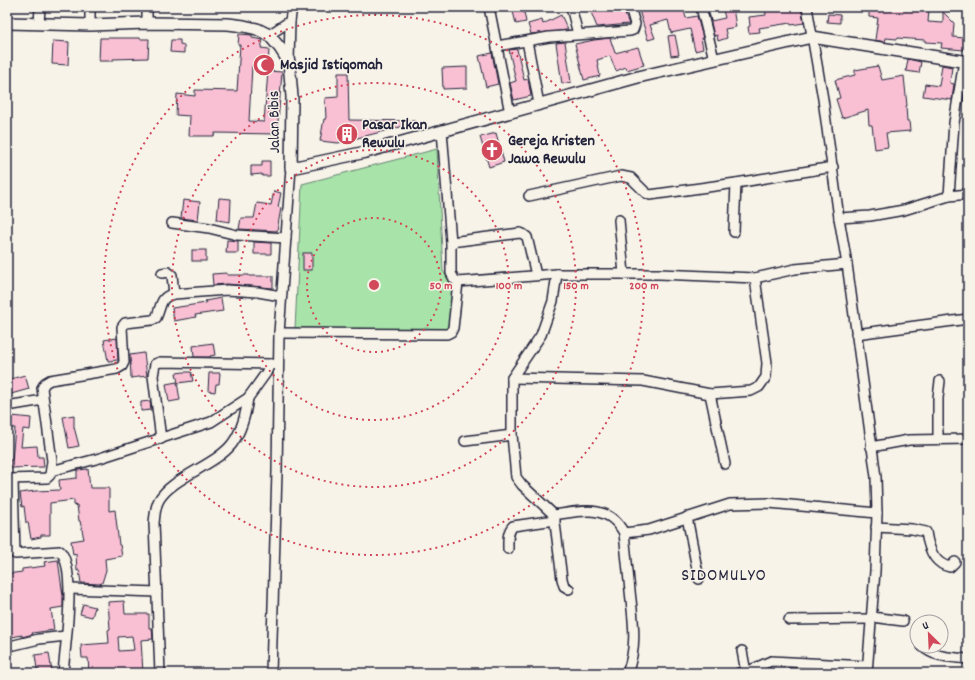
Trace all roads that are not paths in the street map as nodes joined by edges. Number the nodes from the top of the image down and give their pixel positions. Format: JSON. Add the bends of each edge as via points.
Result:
{"nodes":[{"id":1,"x":40,"y":7,"type":"edge"},
{"id":2,"x":90,"y":7,"type":"edge"},
{"id":3,"x":147,"y":7,"type":"edge"},
{"id":4,"x":292,"y":7,"type":"edge"},
{"id":5,"x":489,"y":7,"type":"edge"},
{"id":6,"x":571,"y":7,"type":"edge"},
{"id":7,"x":630,"y":7,"type":"edge"},
{"id":8,"x":701,"y":7,"type":"edge"},
{"id":9,"x":807,"y":7,"type":"edge"},
{"id":10,"x":8,"y":21,"type":"edge"},
{"id":11,"x":290,"y":21,"type":"junction"},
{"id":12,"x":147,"y":22,"type":"junction"},
{"id":13,"x":39,"y":24,"type":"junction"},
{"id":14,"x":90,"y":25,"type":"junction"},
{"id":15,"x":578,"y":34,"type":"junction"},
{"id":16,"x":269,"y":35,"type":"junction"},
{"id":17,"x":812,"y":37,"type":"junction"},
{"id":18,"x":527,"y":41,"type":"junction"},
{"id":19,"x":497,"y":46,"type":"junction"},
{"id":20,"x":714,"y":59,"type":"junction"},
{"id":21,"x":966,"y":61,"type":"edge"},
{"id":22,"x":289,"y":62,"type":"junction"},
{"id":23,"x":539,"y":104,"type":"junction"},
{"id":24,"x":510,"y":113,"type":"junction"},
{"id":25,"x":442,"y":131,"type":"junction"},
{"id":26,"x":833,"y":167,"type":"junction"},
{"id":27,"x":292,"y":168,"type":"junction"},
{"id":28,"x":736,"y":183,"type":"junction"},
{"id":29,"x":968,"y":194,"type":"edge"},
{"id":30,"x":529,"y":196,"type":"dead end"},
{"id":31,"x":949,"y":196,"type":"junction"},
{"id":32,"x":839,"y":218,"type":"junction"},
{"id":33,"x":619,"y":220,"type":"dead end"},
{"id":34,"x":172,"y":224,"type":"dead end"},
{"id":35,"x":734,"y":232,"type":"dead end"},
{"id":36,"x":286,"y":238,"type":"junction"},
{"id":37,"x":451,"y":242,"type":"junction"},
{"id":38,"x":847,"y":264,"type":"junction"},
{"id":39,"x":162,"y":272,"type":"dead end"},
{"id":40,"x":557,"y":274,"type":"junction"},
{"id":41,"x":624,"y":274,"type":"junction"},
{"id":42,"x":536,"y":275,"type":"junction"},
{"id":43,"x":755,"y":278,"type":"junction"},
{"id":44,"x":458,"y":282,"type":"junction"},
{"id":45,"x":174,"y":294,"type":"junction"},
{"id":46,"x":281,"y":296,"type":"junction"},
{"id":47,"x":968,"y":319,"type":"edge"},
{"id":48,"x":279,"y":333,"type":"junction"},
{"id":49,"x":856,"y":334,"type":"junction"},
{"id":50,"x":274,"y":365,"type":"junction"},
{"id":51,"x":512,"y":378,"type":"junction"},
{"id":52,"x":940,"y":381,"type":"dead end"},
{"id":53,"x":710,"y":394,"type":"junction"},
{"id":54,"x":248,"y":398,"type":"junction"},
{"id":55,"x":43,"y":400,"type":"junction"},
{"id":56,"x":7,"y":406,"type":"edge"},
{"id":57,"x":512,"y":435,"type":"junction"},
{"id":58,"x":938,"y":438,"type":"junction"},
{"id":59,"x":161,"y":439,"type":"junction"},
{"id":60,"x":968,"y":439,"type":"edge"},
{"id":61,"x":465,"y":441,"type":"dead end"},
{"id":62,"x":871,"y":447,"type":"junction"},
{"id":63,"x":725,"y":464,"type":"dead end"},
{"id":64,"x":51,"y":471,"type":"junction"},
{"id":65,"x":10,"y":479,"type":"edge"},
{"id":66,"x":877,"y":513,"type":"junction"},
{"id":67,"x":687,"y":517,"type":"junction"},
{"id":68,"x":554,"y":518,"type":"junction"},
{"id":69,"x":876,"y":527,"type":"junction"},
{"id":70,"x":624,"y":533,"type":"junction"},
{"id":71,"x":508,"y":549,"type":"dead end"},
{"id":72,"x":11,"y":554,"type":"edge"},
{"id":73,"x":955,"y":562,"type":"dead end"},
{"id":74,"x":699,"y":579,"type":"dead end"},
{"id":75,"x":70,"y":589,"type":"junction"},
{"id":76,"x":569,"y":589,"type":"dead end"},
{"id":77,"x":157,"y":592,"type":"junction"},
{"id":78,"x":871,"y":618,"type":"junction"},
{"id":79,"x":789,"y":620,"type":"dead end"},
{"id":80,"x":903,"y":621,"type":"dead end"},
{"id":81,"x":66,"y":636,"type":"junction"},
{"id":82,"x":14,"y":645,"type":"dead end"},
{"id":83,"x":742,"y":651,"type":"dead end"},
{"id":84,"x":934,"y":654,"type":"edge"},
{"id":85,"x":968,"y":659,"type":"edge"},
{"id":86,"x":867,"y":670,"type":"edge"},
{"id":87,"x":742,"y":672,"type":"edge"},
{"id":88,"x":63,"y":673,"type":"edge"},
{"id":89,"x":160,"y":673,"type":"edge"},
{"id":90,"x":271,"y":673,"type":"edge"},
{"id":91,"x":627,"y":673,"type":"edge"}],
"edges":[{"from":1,"to":13,"type":"street"},
{"from":2,"to":14,"type":"street"},
{"from":3,"to":12,"type":"street"},
{"from":4,"to":11,"type":"street"},
{"from":5,"to":19,"type":"street"},
{"from":6,"to":15,"type":"street"},
{"from":7,"to":15,"type":"street","via":[[635,24],[633,30]]},
{"from":8,"to":20,"type":"street"},
{"from":9,"to":17,"type":"street"},
{"from":10,"to":13,"type":"main road","name":"Jalan Bibis"},
{"from":11,"to":16,"type":"street"},
{"from":11,"to":22,"type":"street"},
{"from":12,"to":14,"type":"main road","name":"Jalan Bibis"},
{"from":12,"to":16,"type":"main road","name":"Jalan Bibis","via":[[244,26]]},
{"from":13,"to":14,"type":"main road","name":"Jalan Bibis"},
{"from":15,"to":18,"type":"street"},
{"from":16,"to":22,"type":"main road","name":"Jalan Bibis"},
{"from":17,"to":20,"type":"main road"},
{"from":17,"to":21,"type":"main road"},
{"from":17,"to":26,"type":"street"},
{"from":18,"to":19,"type":"street"},
{"from":18,"to":23,"type":"street"},
{"from":19,"to":24,"type":"street"},
{"from":20,"to":23,"type":"main road"},
{"from":21,"to":31,"type":"street","via":[[954,123]]},
{"from":22,"to":27,"type":"main road","name":"Jalan Bibis","via":[[292,97]]},
{"from":23,"to":24,"type":"main road"},
{"from":24,"to":25,"type":"main road"},
{"from":25,"to":27,"type":"main road","via":[[366,152]]},
{"from":25,"to":37,"type":"street"},
{"from":26,"to":28,"type":"street"},
{"from":26,"to":32,"type":"street"},
{"from":27,"to":36,"type":"street"},
{"from":28,"to":30,"type":"street","via":[[650,195],[631,178],[621,176]]},
{"from":28,"to":35,"type":"street"},
{"from":29,"to":31,"type":"street"},
{"from":31,"to":32,"type":"street","via":[[904,210]]},
{"from":32,"to":38,"type":"street"},
{"from":33,"to":41,"type":"street"},
{"from":34,"to":36,"type":"street","via":[[209,228],[237,235]]},
{"from":36,"to":46,"type":"street"},
{"from":37,"to":42,"type":"street","via":[[524,234],[527,237]]},
{"from":37,"to":44,"type":"street","via":[[451,274]]},
{"from":38,"to":43,"type":"street","via":[[795,269]]},
{"from":38,"to":49,"type":"street"},
{"from":39,"to":45,"type":"street","via":[[172,275]]},
{"from":40,"to":41,"type":"street"},
{"from":40,"to":42,"type":"street"},
{"from":40,"to":51,"type":"street","via":[[553,300],[541,334]]},
{"from":41,"to":43,"type":"street"},
{"from":42,"to":44,"type":"street"},
{"from":43,"to":53,"type":"street","via":[[768,363],[766,377],[759,387],[751,391]]},
{"from":44,"to":48,"type":"street","via":[[453,328],[447,334]]},
{"from":45,"to":46,"type":"street","via":[[227,290]]},
{"from":45,"to":55,"type":"street","via":[[163,299],[156,318],[123,325],[122,366],[50,380],[42,388]]},
{"from":46,"to":48,"type":"street"},
{"from":47,"to":49,"type":"street"},
{"from":48,"to":50,"type":"street"},
{"from":49,"to":62,"type":"street"},
{"from":50,"to":54,"type":"street"},
{"from":50,"to":59,"type":"street","via":[[160,362],[155,364],[153,376]]},
{"from":50,"to":90,"type":"street"},
{"from":51,"to":53,"type":"street","via":[[643,380]]},
{"from":51,"to":57,"type":"street"},
{"from":52,"to":58,"type":"street"},
{"from":53,"to":63,"type":"street"},
{"from":54,"to":59,"type":"street","via":[[212,422]]},
{"from":54,"to":77,"type":"street","via":[[246,414],[232,444],[218,457],[172,486],[159,501],[154,523]]},
{"from":55,"to":56,"type":"street"},
{"from":55,"to":64,"type":"street","via":[[52,461]]},
{"from":57,"to":61,"type":"street"},
{"from":57,"to":68,"type":"street","via":[[516,477]]},
{"from":58,"to":60,"type":"street"},
{"from":58,"to":62,"type":"street"},
{"from":59,"to":64,"type":"street"},
{"from":62,"to":66,"type":"street","via":[[876,477]]},
{"from":64,"to":65,"type":"street","via":[[47,478]]},
{"from":65,"to":72,"type":"street"},
{"from":66,"to":67,"type":"street","via":[[769,502],[730,504]]},
{"from":66,"to":69,"type":"street"},
{"from":67,"to":70,"type":"street","via":[[649,530]]},
{"from":67,"to":74,"type":"street"},
{"from":68,"to":70,"type":"street","via":[[585,511],[604,513],[614,519]]},
{"from":68,"to":71,"type":"street","via":[[513,526],[509,533]]},
{"from":68,"to":76,"type":"street","via":[[562,579],[564,586]]},
{"from":69,"to":73,"type":"street","via":[[926,532],[931,552],[939,562],[950,567]]},
{"from":69,"to":78,"type":"street"},
{"from":70,"to":91,"type":"street","via":[[634,628],[634,646]]},
{"from":72,"to":75,"type":"street","via":[[60,551],[66,561]]},
{"from":75,"to":77,"type":"street"},
{"from":75,"to":81,"type":"street"},
{"from":77,"to":89,"type":"street"},
{"from":78,"to":79,"type":"street"},
{"from":78,"to":80,"type":"street"},
{"from":78,"to":86,"type":"street"},
{"from":81,"to":82,"type":"street"},
{"from":81,"to":88,"type":"street"},
{"from":83,"to":87,"type":"street"},
{"from":84,"to":85,"type":"street","via":[[943,658]]},
{"from":86,"to":87,"type":"street","via":[[771,661]]}]}
